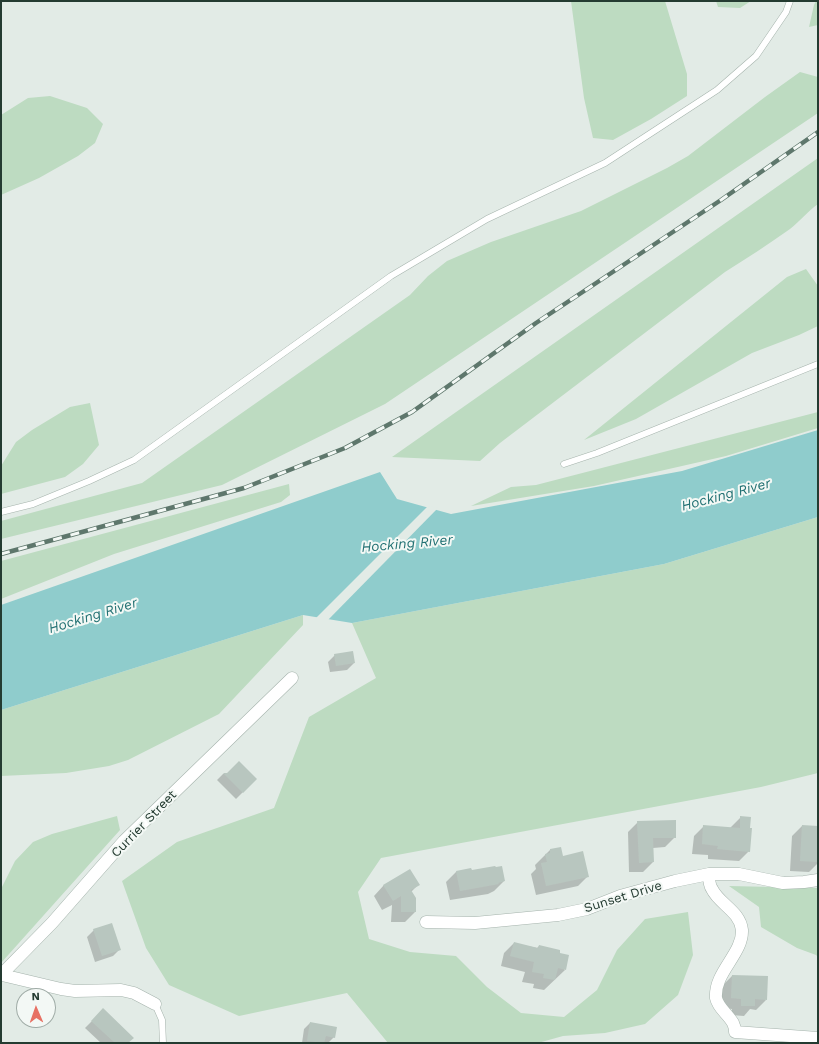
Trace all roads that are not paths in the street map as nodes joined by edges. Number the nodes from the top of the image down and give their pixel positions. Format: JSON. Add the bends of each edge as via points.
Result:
{"nodes":[{"id":1,"x":790,"y":1,"type":"edge"},
{"id":2,"x":818,"y":364,"type":"edge"},
{"id":3,"x":564,"y":464,"type":"dead end"},
{"id":4,"x":1,"y":512,"type":"edge"},
{"id":5,"x":292,"y":678,"type":"dead end"},
{"id":6,"x":709,"y":874,"type":"junction"},
{"id":7,"x":818,"y":880,"type":"edge"},
{"id":8,"x":426,"y":922,"type":"dead end"},
{"id":9,"x":1,"y":975,"type":"edge"},
{"id":10,"x":155,"y":1004,"type":"joint"},
{"id":11,"x":818,"y":1038,"type":"edge"},
{"id":12,"x":162,"y":1043,"type":"edge"}],
"edges":[{"from":1,"to":4,"type":"lane","via":[[786,12],[756,56],[716,90],[605,163],[487,219],[391,276],[134,460],[33,504]]},
{"from":2,"to":3,"type":"lane"},
{"from":5,"to":9,"type":"street","name":"Currier Street","via":[[124,841],[52,924]]},
{"from":6,"to":7,"type":"street","name":"Sunset Drive","via":[[739,874],[783,883]]},
{"from":6,"to":8,"type":"street","name":"Sunset Drive","via":[[646,888],[587,909],[558,915],[474,923]]},
{"from":6,"to":11,"type":"street","via":[[712,890],[732,910],[742,929],[742,939],[716,988],[716,1000],[732,1022],[735,1032]]},
{"from":9,"to":10,"type":"street","name":"Currier Street","via":[[75,991],[128,991]]},
{"from":10,"to":12,"type":"lane","via":[[162,1020]]}]}
